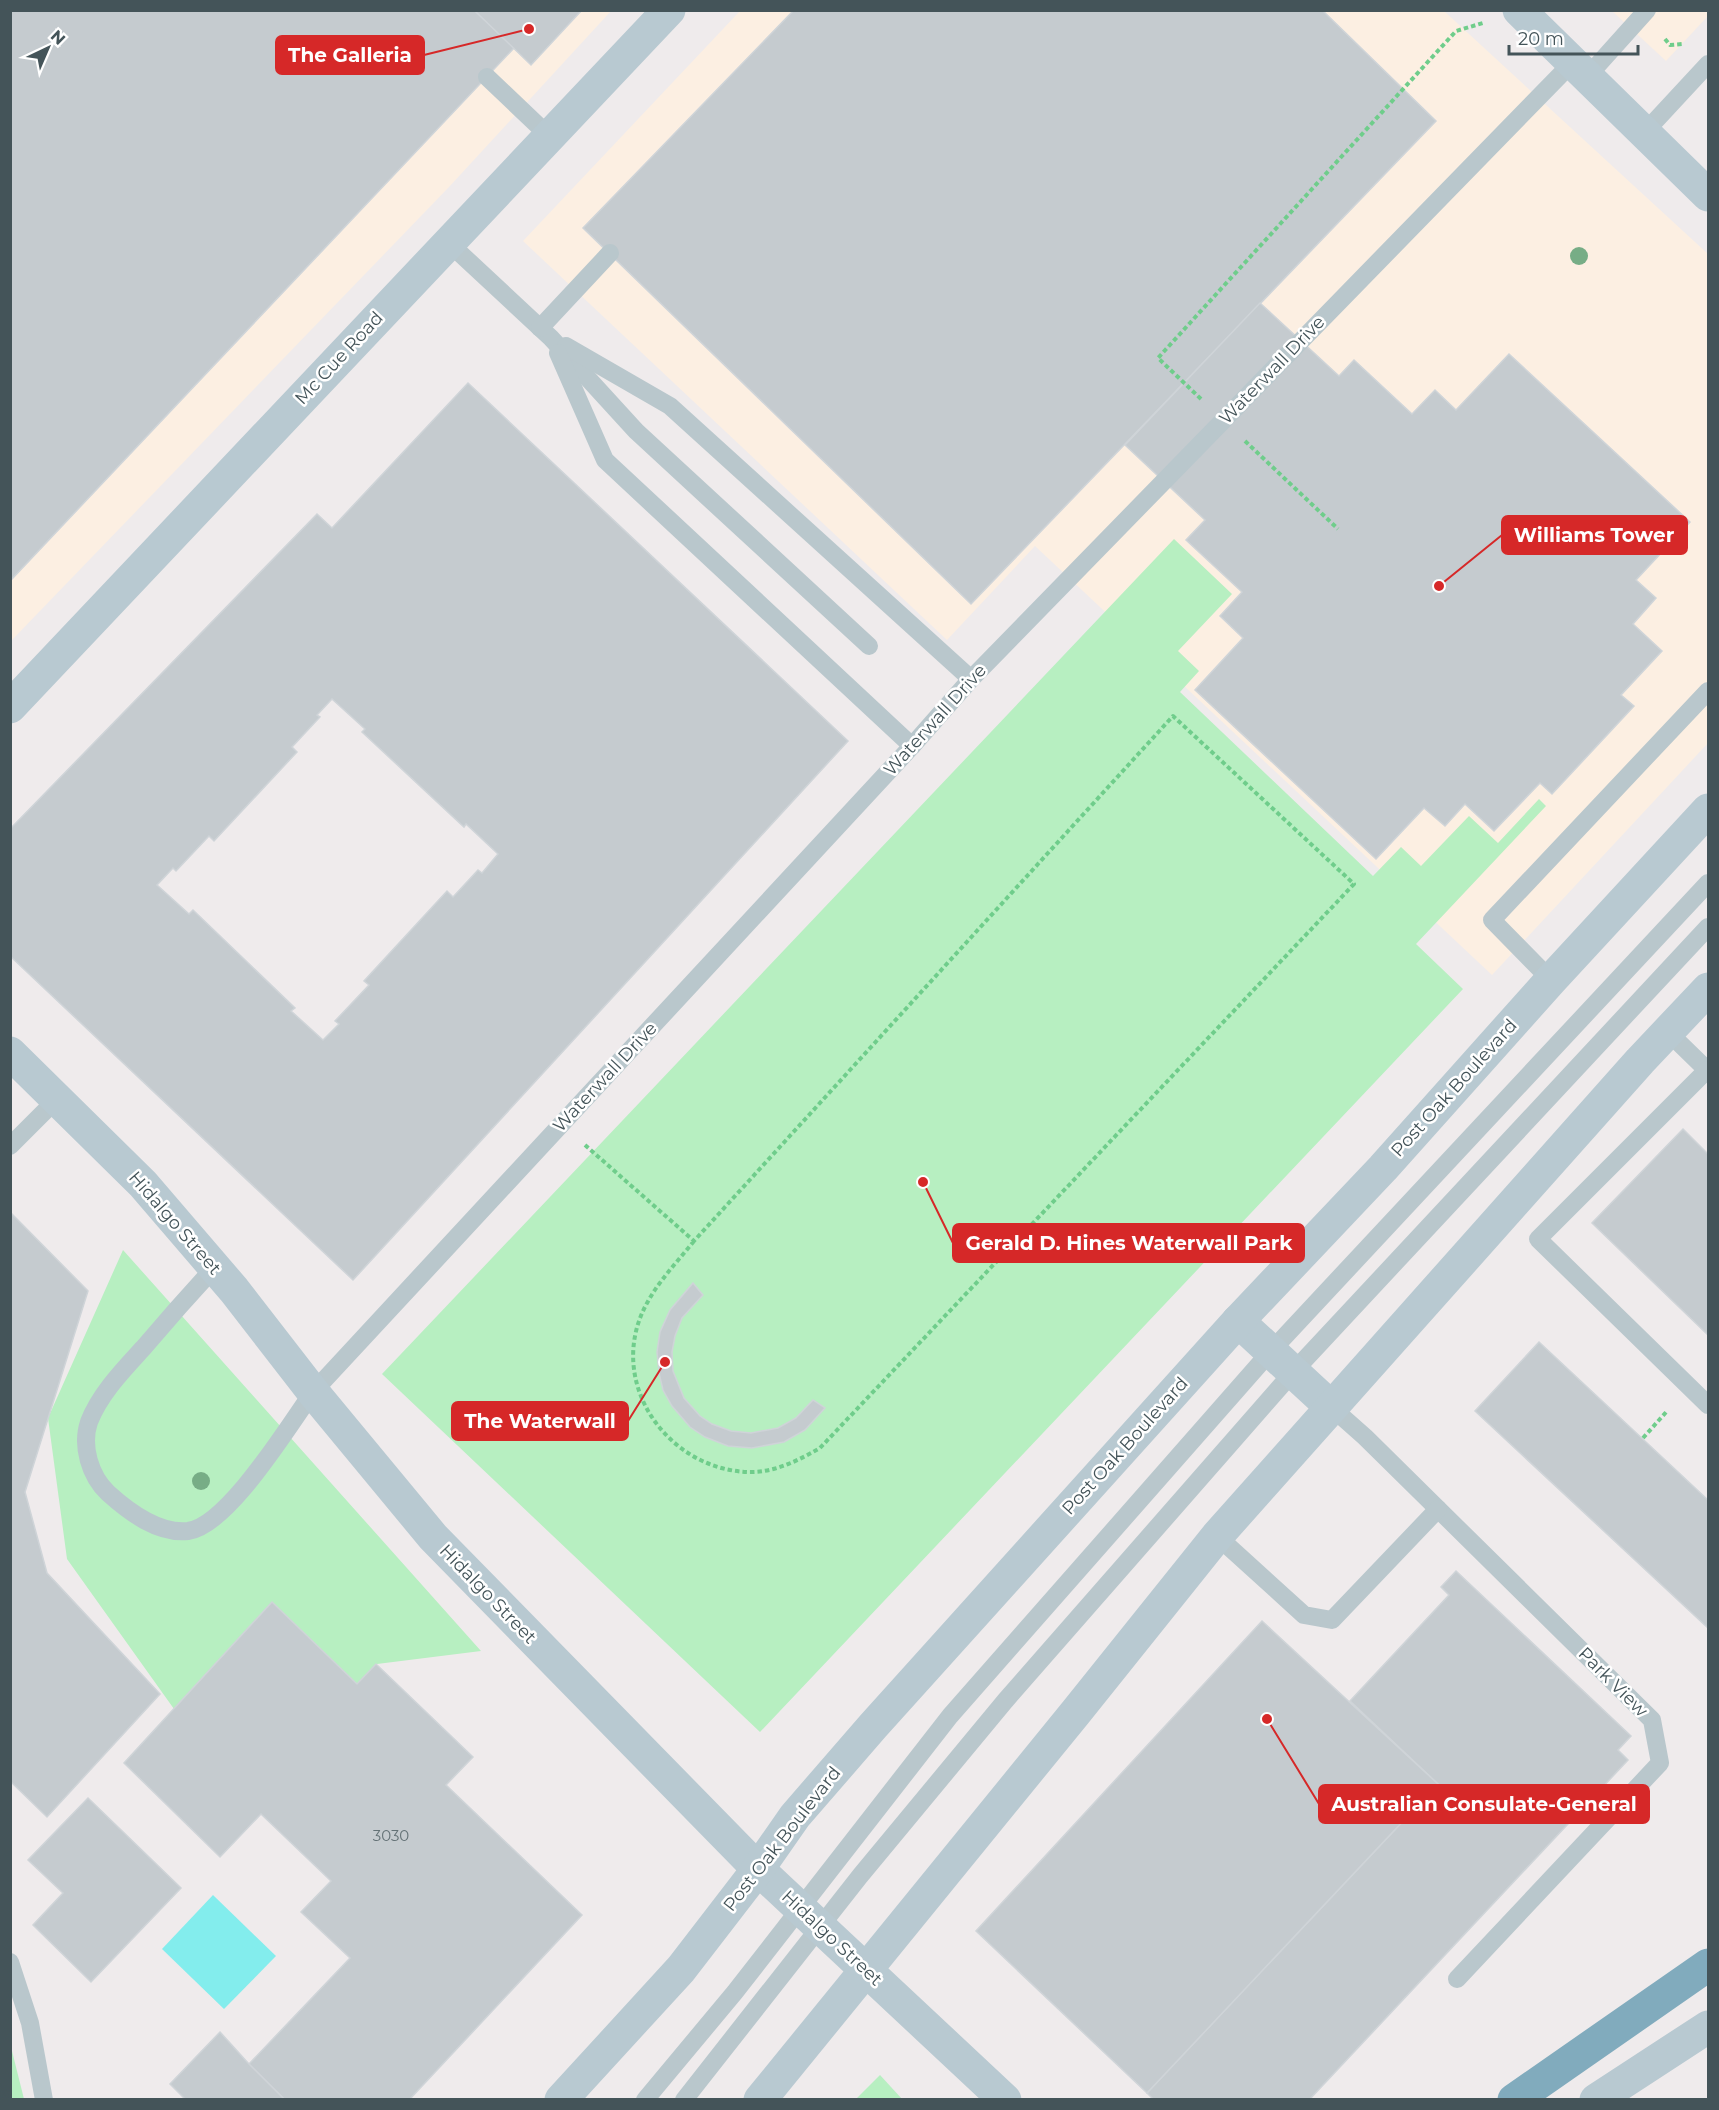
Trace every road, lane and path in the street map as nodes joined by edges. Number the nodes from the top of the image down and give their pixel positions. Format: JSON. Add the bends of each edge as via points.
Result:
{"nodes":[{"id":1,"x":669,"y":10,"type":"edge"},
{"id":2,"x":1647,"y":10,"type":"edge"},
{"id":3,"x":1505,"y":15,"type":"edge"},
{"id":4,"x":1708,"y":64,"type":"edge"},
{"id":5,"x":1579,"y":70,"type":"junction"},
{"id":6,"x":487,"y":77,"type":"dead end"},
{"id":7,"x":1644,"y":133,"type":"junction"},
{"id":8,"x":549,"y":136,"type":"junction"},
{"id":9,"x":1708,"y":195,"type":"edge"},
{"id":10,"x":449,"y":243,"type":"junction"},
{"id":11,"x":610,"y":253,"type":"dead end"},
{"id":12,"x":545,"y":333,"type":"junction"},
{"id":13,"x":1201,"y":399,"type":"dead end"},
{"id":14,"x":1244,"y":440,"type":"dead end"},
{"id":15,"x":1338,"y":529,"type":"dead end"},
{"id":16,"x":868,"y":646,"type":"dead end"},
{"id":17,"x":971,"y":679,"type":"junction"},
{"id":18,"x":1708,"y":692,"type":"edge"},
{"id":19,"x":10,"y":707,"type":"edge"},
{"id":20,"x":912,"y":746,"type":"junction"},
{"id":21,"x":1708,"y":810,"type":"edge"},
{"id":22,"x":1708,"y":883,"type":"edge"},
{"id":23,"x":1708,"y":927,"type":"edge"},
{"id":24,"x":1551,"y":980,"type":"junction"},
{"id":25,"x":1708,"y":989,"type":"edge"},
{"id":26,"x":1668,"y":1032,"type":"junction"},
{"id":27,"x":10,"y":1053,"type":"edge"},
{"id":28,"x":1708,"y":1070,"type":"edge"},
{"id":29,"x":57,"y":1099,"type":"junction"},
{"id":30,"x":561,"y":1124,"type":"junction"},
{"id":31,"x":10,"y":1146,"type":"edge"},
{"id":32,"x":694,"y":1241,"type":"junction"},
{"id":33,"x":214,"y":1268,"type":"junction"},
{"id":34,"x":1238,"y":1321,"type":"junction"},
{"id":35,"x":1282,"y":1361,"type":"junction"},
{"id":36,"x":313,"y":1392,"type":"junction"},
{"id":37,"x":1708,"y":1405,"type":"edge"},
{"id":38,"x":1330,"y":1406,"type":"junction"},
{"id":39,"x":1438,"y":1509,"type":"junction"},
{"id":40,"x":1217,"y":1536,"type":"junction"},
{"id":41,"x":758,"y":1869,"type":"junction"},
{"id":42,"x":810,"y":1917,"type":"junction"},
{"id":43,"x":10,"y":1962,"type":"edge"},
{"id":44,"x":1708,"y":1965,"type":"edge"},
{"id":45,"x":866,"y":1970,"type":"junction"},
{"id":46,"x":1457,"y":1978,"type":"dead end"},
{"id":47,"x":1708,"y":2027,"type":"edge"},
{"id":48,"x":44,"y":2100,"type":"edge"},
{"id":49,"x":561,"y":2100,"type":"edge"},
{"id":50,"x":645,"y":2100,"type":"edge"},
{"id":51,"x":684,"y":2100,"type":"edge"},
{"id":52,"x":760,"y":2100,"type":"edge"},
{"id":53,"x":1005,"y":2100,"type":"edge"},
{"id":54,"x":1514,"y":2100,"type":"edge"},
{"id":55,"x":1596,"y":2100,"type":"edge"}],
"edges":[{"from":1,"to":8,"type":"main road","name":"Mc Cue Road"},
{"from":2,"to":5,"type":"lane","name":"Waterwall Drive"},
{"from":3,"to":5,"type":"main road"},
{"from":3,"to":13,"type":"path","via":[[1456,31],[1158,358]]},
{"from":4,"to":7,"type":"lane"},
{"from":5,"to":7,"type":"main road"},
{"from":5,"to":17,"type":"lane","name":"Waterwall Drive"},
{"from":6,"to":8,"type":"lane"},
{"from":7,"to":9,"type":"main road"},
{"from":8,"to":10,"type":"main road","name":"Mc Cue Road"},
{"from":10,"to":12,"type":"lane"},
{"from":10,"to":19,"type":"main road","name":"Mc Cue Road"},
{"from":11,"to":12,"type":"lane"},
{"from":12,"to":16,"type":"lane","via":[[636,431]]},
{"from":12,"to":17,"type":"lane","via":[[670,406]]},
{"from":12,"to":20,"type":"lane","via":[[605,460]]},
{"from":14,"to":15,"type":"path"},
{"from":17,"to":20,"type":"lane","name":"Waterwall Drive"},
{"from":18,"to":24,"type":"lane","via":[[1492,920]]},
{"from":20,"to":30,"type":"lane","name":"Waterwall Drive"},
{"from":21,"to":24,"type":"main road","name":"Post Oak Boulevard"},
{"from":22,"to":35,"type":"lane"},
{"from":23,"to":35,"type":"lane"},
{"from":24,"to":34,"type":"main road","name":"Post Oak Boulevard","via":[[1383,1168]]},
{"from":25,"to":26,"type":"main road"},
{"from":26,"to":28,"type":"lane"},
{"from":26,"to":38,"type":"main road"},
{"from":27,"to":29,"type":"main road","name":"Hidalgo Street"},
{"from":28,"to":37,"type":"lane","via":[[1538,1239]]},
{"from":29,"to":31,"type":"lane"},
{"from":29,"to":33,"type":"main road","name":"Hidalgo Street","via":[[143,1184]]},
{"from":30,"to":32,"type":"path"},
{"from":30,"to":36,"type":"lane","name":"Waterwall Drive"},
{"from":32,"to":32,"type":"path","via":[[1173,716],[1353,884],[820,1448],[791,1464],[753,1472],[722,1469],[694,1458],[652,1420],[641,1398],[633,1350],[638,1325],[650,1296]]},
{"from":33,"to":36,"type":"main road","name":"Hidalgo Street"},
{"from":33,"to":36,"type":"lane","name":"Waterwall Drive","via":[[98,1403],[88,1424],[86,1447],[95,1476],[107,1492],[141,1518],[166,1530],[189,1531],[207,1524],[248,1482]]},
{"from":34,"to":35,"type":"main road"},
{"from":34,"to":41,"type":"main road","name":"Post Oak Boulevard","via":[[873,1726],[795,1816]]},
{"from":35,"to":38,"type":"main road"},
{"from":35,"to":42,"type":"lane","via":[[860,1876]]},
{"from":35,"to":42,"type":"lane","via":[[950,1716]]},
{"from":36,"to":41,"type":"main road","name":"Hidalgo Street","via":[[433,1537]]},
{"from":38,"to":39,"type":"lane","name":"Park View"},
{"from":38,"to":40,"type":"main road"},
{"from":39,"to":40,"type":"lane","via":[[1332,1620],[1304,1615]]},
{"from":39,"to":46,"type":"lane","name":"Park View","via":[[1652,1720],[1660,1763]]},
{"from":40,"to":45,"type":"main road"},
{"from":41,"to":42,"type":"main road","name":"Hidalgo Street"},
{"from":41,"to":49,"type":"main road","name":"Post Oak Boulevard","via":[[681,1969]]},
{"from":42,"to":45,"type":"main road","name":"Hidalgo Street"},
{"from":42,"to":50,"type":"lane","via":[[735,1992]]},
{"from":42,"to":51,"type":"lane"},
{"from":43,"to":48,"type":"lane","via":[[30,2023]]},
{"from":44,"to":54,"type":"highway"},
{"from":45,"to":52,"type":"main road"},
{"from":45,"to":53,"type":"main road","name":"Hidalgo Street"},
{"from":47,"to":55,"type":"main road"}]}
